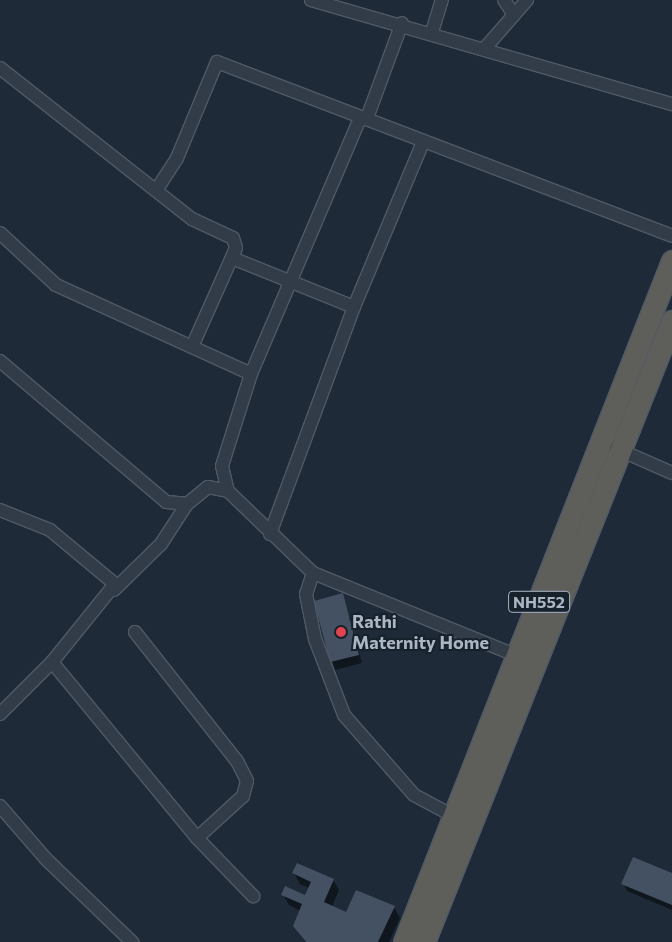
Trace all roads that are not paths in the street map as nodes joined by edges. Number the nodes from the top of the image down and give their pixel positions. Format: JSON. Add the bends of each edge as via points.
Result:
{"nodes":[{"id":1,"x":311,"y":0,"type":"edge"},
{"id":2,"x":442,"y":0,"type":"edge"},
{"id":3,"x":504,"y":0,"type":"edge"},
{"id":4,"x":527,"y":0,"type":"edge"},
{"id":5,"x":514,"y":15,"type":"junction"},
{"id":6,"x":402,"y":23,"type":"junction"},
{"id":7,"x":432,"y":32,"type":"junction"},
{"id":8,"x":485,"y":48,"type":"junction"},
{"id":9,"x":0,"y":68,"type":"edge"},
{"id":10,"x":672,"y":104,"type":"edge"},
{"id":11,"x":360,"y":118,"type":"junction"},
{"id":12,"x":424,"y":142,"type":"junction"},
{"id":13,"x":157,"y":189,"type":"junction"},
{"id":14,"x":0,"y":233,"type":"edge"},
{"id":15,"x":672,"y":236,"type":"edge"},
{"id":16,"x":232,"y":258,"type":"junction"},
{"id":17,"x":672,"y":262,"type":"edge"},
{"id":18,"x":293,"y":282,"type":"junction"},
{"id":19,"x":354,"y":307,"type":"junction"},
{"id":20,"x":672,"y":321,"type":"edge"},
{"id":21,"x":192,"y":347,"type":"junction"},
{"id":22,"x":0,"y":362,"type":"edge"},
{"id":23,"x":251,"y":374,"type":"junction"},
{"id":24,"x":610,"y":447,"type":"junction"},
{"id":25,"x":222,"y":466,"type":"junction"},
{"id":26,"x":672,"y":473,"type":"edge"},
{"id":27,"x":208,"y":486,"type":"junction"},
{"id":28,"x":228,"y":491,"type":"junction"},
{"id":29,"x":187,"y":504,"type":"junction"},
{"id":30,"x":0,"y":510,"type":"edge"},
{"id":31,"x":270,"y":534,"type":"junction"},
{"id":32,"x":314,"y":573,"type":"junction"},
{"id":33,"x":114,"y":590,"type":"junction"},
{"id":34,"x":135,"y":632,"type":"dead end"},
{"id":35,"x":527,"y":660,"type":"junction"},
{"id":36,"x":52,"y":662,"type":"junction"},
{"id":37,"x":0,"y":714,"type":"edge"},
{"id":38,"x":0,"y":806,"type":"edge"},
{"id":39,"x":464,"y":820,"type":"junction"},
{"id":40,"x":197,"y":838,"type":"junction"},
{"id":41,"x":253,"y":896,"type":"dead end"},
{"id":42,"x":132,"y":942,"type":"edge"},
{"id":43,"x":404,"y":942,"type":"edge"},
{"id":44,"x":424,"y":942,"type":"edge"}],
"edges":[{"from":1,"to":6,"type":"street"},
{"from":2,"to":7,"type":"street"},
{"from":3,"to":5,"type":"street"},
{"from":4,"to":5,"type":"street"},
{"from":5,"to":8,"type":"street"},
{"from":6,"to":7,"type":"street"},
{"from":6,"to":11,"type":"street","via":[[367,118]]},
{"from":7,"to":8,"type":"street"},
{"from":8,"to":10,"type":"street"},
{"from":9,"to":13,"type":"street"},
{"from":11,"to":12,"type":"street"},
{"from":11,"to":13,"type":"street","via":[[217,62],[177,158]]},
{"from":11,"to":18,"type":"street"},
{"from":12,"to":15,"type":"street"},
{"from":12,"to":19,"type":"street"},
{"from":13,"to":16,"type":"street","via":[[192,220],[233,238],[236,248]]},
{"from":14,"to":21,"type":"street","via":[[56,285]]},
{"from":16,"to":18,"type":"street"},
{"from":16,"to":21,"type":"street"},
{"from":17,"to":24,"type":"highway","number":"NH552"},
{"from":18,"to":19,"type":"street"},
{"from":18,"to":23,"type":"street"},
{"from":19,"to":31,"type":"street"},
{"from":20,"to":24,"type":"highway","number":"NH552"},
{"from":21,"to":23,"type":"street"},
{"from":22,"to":29,"type":"street","via":[[166,502]]},
{"from":23,"to":25,"type":"street"},
{"from":24,"to":26,"type":"street"},
{"from":24,"to":35,"type":"highway","number":"NH552"},
{"from":25,"to":27,"type":"street"},
{"from":25,"to":28,"type":"street"},
{"from":27,"to":28,"type":"street"},
{"from":27,"to":29,"type":"street"},
{"from":28,"to":31,"type":"street"},
{"from":29,"to":33,"type":"street","via":[[161,544]]},
{"from":30,"to":33,"type":"street","via":[[64,539],[112,577]]},
{"from":31,"to":32,"type":"street"},
{"from":32,"to":35,"type":"street"},
{"from":32,"to":39,"type":"street","via":[[306,594],[315,639],[344,715],[414,795]]},
{"from":33,"to":36,"type":"street"},
{"from":34,"to":40,"type":"street","via":[[237,761],[247,781],[243,796]]},
{"from":35,"to":39,"type":"highway","number":"NH552"},
{"from":36,"to":37,"type":"street"},
{"from":36,"to":40,"type":"street"},
{"from":38,"to":42,"type":"street","via":[[46,859]]},
{"from":39,"to":43,"type":"highway","number":"NH552"},
{"from":39,"to":44,"type":"highway","number":"NH552"},
{"from":40,"to":41,"type":"street"}]}
